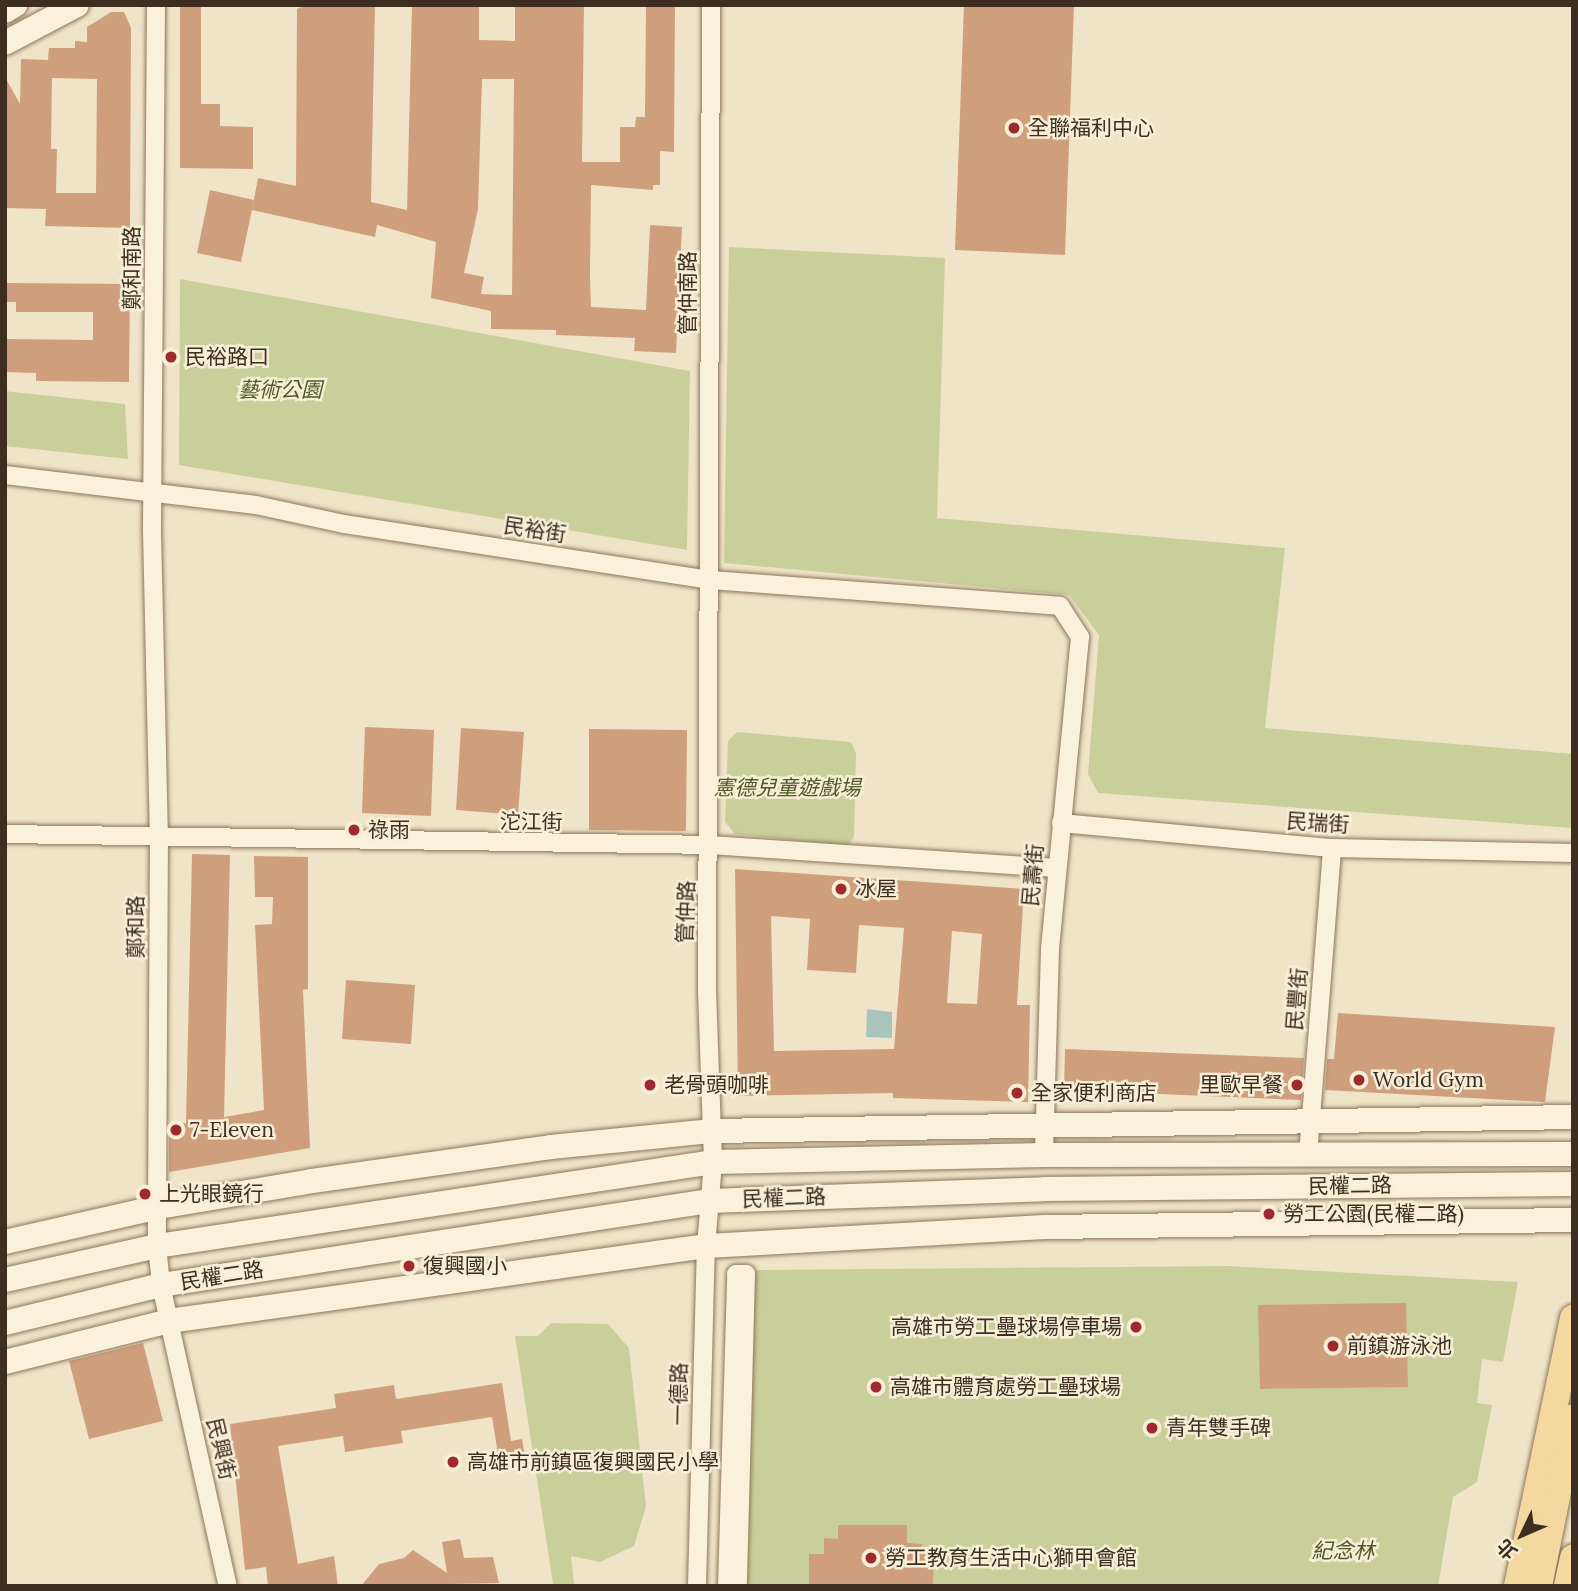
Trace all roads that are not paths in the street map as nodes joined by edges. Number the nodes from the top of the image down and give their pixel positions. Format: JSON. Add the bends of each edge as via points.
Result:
{"nodes":[{"id":1,"x":15,"y":5,"type":"edge"},
{"id":2,"x":77,"y":5,"type":"edge"},
{"id":3,"x":156,"y":5,"type":"edge"},
{"id":4,"x":711,"y":5,"type":"edge"},
{"id":5,"x":5,"y":10,"type":"edge"},
{"id":6,"x":5,"y":43,"type":"edge"},
{"id":7,"x":5,"y":475,"type":"edge"},
{"id":8,"x":154,"y":490,"type":"junction"},
{"id":9,"x":152,"y":531,"type":"joint"},
{"id":10,"x":709,"y":580,"type":"junction"},
{"id":11,"x":1060,"y":606,"type":"joint"},
{"id":12,"x":1062,"y":823,"type":"junction"},
{"id":13,"x":159,"y":833,"type":"junction"},
{"id":14,"x":5,"y":834,"type":"edge"},
{"id":15,"x":711,"y":845,"type":"junction"},
{"id":16,"x":1332,"y":848,"type":"junction"},
{"id":17,"x":1573,"y":853,"type":"edge"},
{"id":18,"x":1055,"y":868,"type":"junction"},
{"id":19,"x":1573,"y":1117,"type":"edge"},
{"id":20,"x":1311,"y":1121,"type":"junction"},
{"id":21,"x":1045,"y":1129,"type":"junction"},
{"id":22,"x":712,"y":1131,"type":"junction"},
{"id":23,"x":1573,"y":1154,"type":"edge"},
{"id":24,"x":1044,"y":1155,"type":"junction"},
{"id":25,"x":1308,"y":1155,"type":"junction"},
{"id":26,"x":713,"y":1163,"type":"junction"},
{"id":27,"x":1573,"y":1184,"type":"edge"},
{"id":28,"x":709,"y":1201,"type":"junction"},
{"id":29,"x":159,"y":1207,"type":"junction"},
{"id":30,"x":1573,"y":1220,"type":"edge"},
{"id":31,"x":5,"y":1242,"type":"edge"},
{"id":32,"x":157,"y":1246,"type":"junction"},
{"id":33,"x":706,"y":1246,"type":"junction"},
{"id":34,"x":5,"y":1280,"type":"edge"},
{"id":35,"x":160,"y":1285,"type":"junction"},
{"id":36,"x":1573,"y":1318,"type":"edge"},
{"id":37,"x":169,"y":1321,"type":"junction"},
{"id":38,"x":5,"y":1323,"type":"edge"},
{"id":39,"x":5,"y":1362,"type":"edge"},
{"id":40,"x":1573,"y":1418,"type":"edge"},
{"id":41,"x":1573,"y":1558,"type":"edge"},
{"id":42,"x":228,"y":1586,"type":"edge"},
{"id":43,"x":697,"y":1586,"type":"edge"},
{"id":44,"x":727,"y":1586,"type":"edge"},
{"id":45,"x":738,"y":1586,"type":"edge"},
{"id":46,"x":1517,"y":1586,"type":"edge"},
{"id":47,"x":1539,"y":1586,"type":"edge"},
{"id":48,"x":1567,"y":1586,"type":"edge"}],
"edges":[{"from":1,"to":5,"type":"street"},
{"from":2,"to":6,"type":"street"},
{"from":3,"to":8,"type":"street","name":"鄭和南路"},
{"from":4,"to":10,"type":"street","name":"管仲南路"},
{"from":7,"to":8,"type":"street","name":"民裕街"},
{"from":8,"to":9,"type":"street","name":"鄭和南路"},
{"from":8,"to":10,"type":"street","name":"民裕街"},
{"from":9,"to":13,"type":"street","name":"鄭和路"},
{"from":10,"to":11,"type":"street","name":"民裕街"},
{"from":10,"to":15,"type":"street","name":"管仲路"},
{"from":11,"to":12,"type":"street","name":"民壽街","via":[[1080,636]]},
{"from":12,"to":16,"type":"street","name":"民瑞街"},
{"from":12,"to":18,"type":"street","name":"民壽街"},
{"from":13,"to":14,"type":"street","name":"沱江街"},
{"from":13,"to":15,"type":"street","name":"沱江街","via":[[328,841]]},
{"from":13,"to":29,"type":"street","name":"鄭和路"},
{"from":15,"to":18,"type":"street","name":"沱江街"},
{"from":15,"to":22,"type":"street","name":"管仲路","via":[[707,991]]},
{"from":16,"to":17,"type":"street","name":"民瑞街"},
{"from":16,"to":20,"type":"street","name":"民豐街"},
{"from":18,"to":21,"type":"street","name":"民壽街"},
{"from":19,"to":20,"type":"street"},
{"from":20,"to":21,"type":"street"},
{"from":20,"to":25,"type":"street","name":"民豐街"},
{"from":21,"to":22,"type":"street"},
{"from":21,"to":24,"type":"street","name":"民壽街"},
{"from":22,"to":26,"type":"street","name":"管仲路"},
{"from":22,"to":29,"type":"street","via":[[551,1147]]},
{"from":23,"to":25,"type":"street","name":"民權二路"},
{"from":24,"to":25,"type":"street","name":"民權二路"},
{"from":24,"to":26,"type":"street","name":"民權二路"},
{"from":26,"to":28,"type":"street","name":"管仲路"},
{"from":26,"to":32,"type":"street","name":"民權二路"},
{"from":27,"to":28,"type":"street","name":"民權二路","via":[[1045,1189]]},
{"from":28,"to":33,"type":"street","name":"管仲路"},
{"from":28,"to":35,"type":"street","name":"民權二路"},
{"from":29,"to":31,"type":"street"},
{"from":29,"to":32,"type":"street","name":"鄭和路"},
{"from":30,"to":33,"type":"street","name":"民權二路","via":[[1045,1227]]},
{"from":32,"to":34,"type":"street","name":"民權二路"},
{"from":32,"to":35,"type":"street","name":"鄭和路"},
{"from":33,"to":37,"type":"street","name":"民權二路"},
{"from":33,"to":43,"type":"street","name":"一德路"},
{"from":35,"to":37,"type":"street","name":"鄭和路"},
{"from":35,"to":38,"type":"street","name":"民權二路"},
{"from":36,"to":46,"type":"main road"},
{"from":37,"to":39,"type":"street","name":"民權二路"},
{"from":37,"to":42,"type":"street","name":"民興街"},
{"from":40,"to":47,"type":"main road"},
{"from":41,"to":48,"type":"main road"},
{"from":44,"to":45,"type":"street","via":[[736,1274],[746,1274]]}]}
